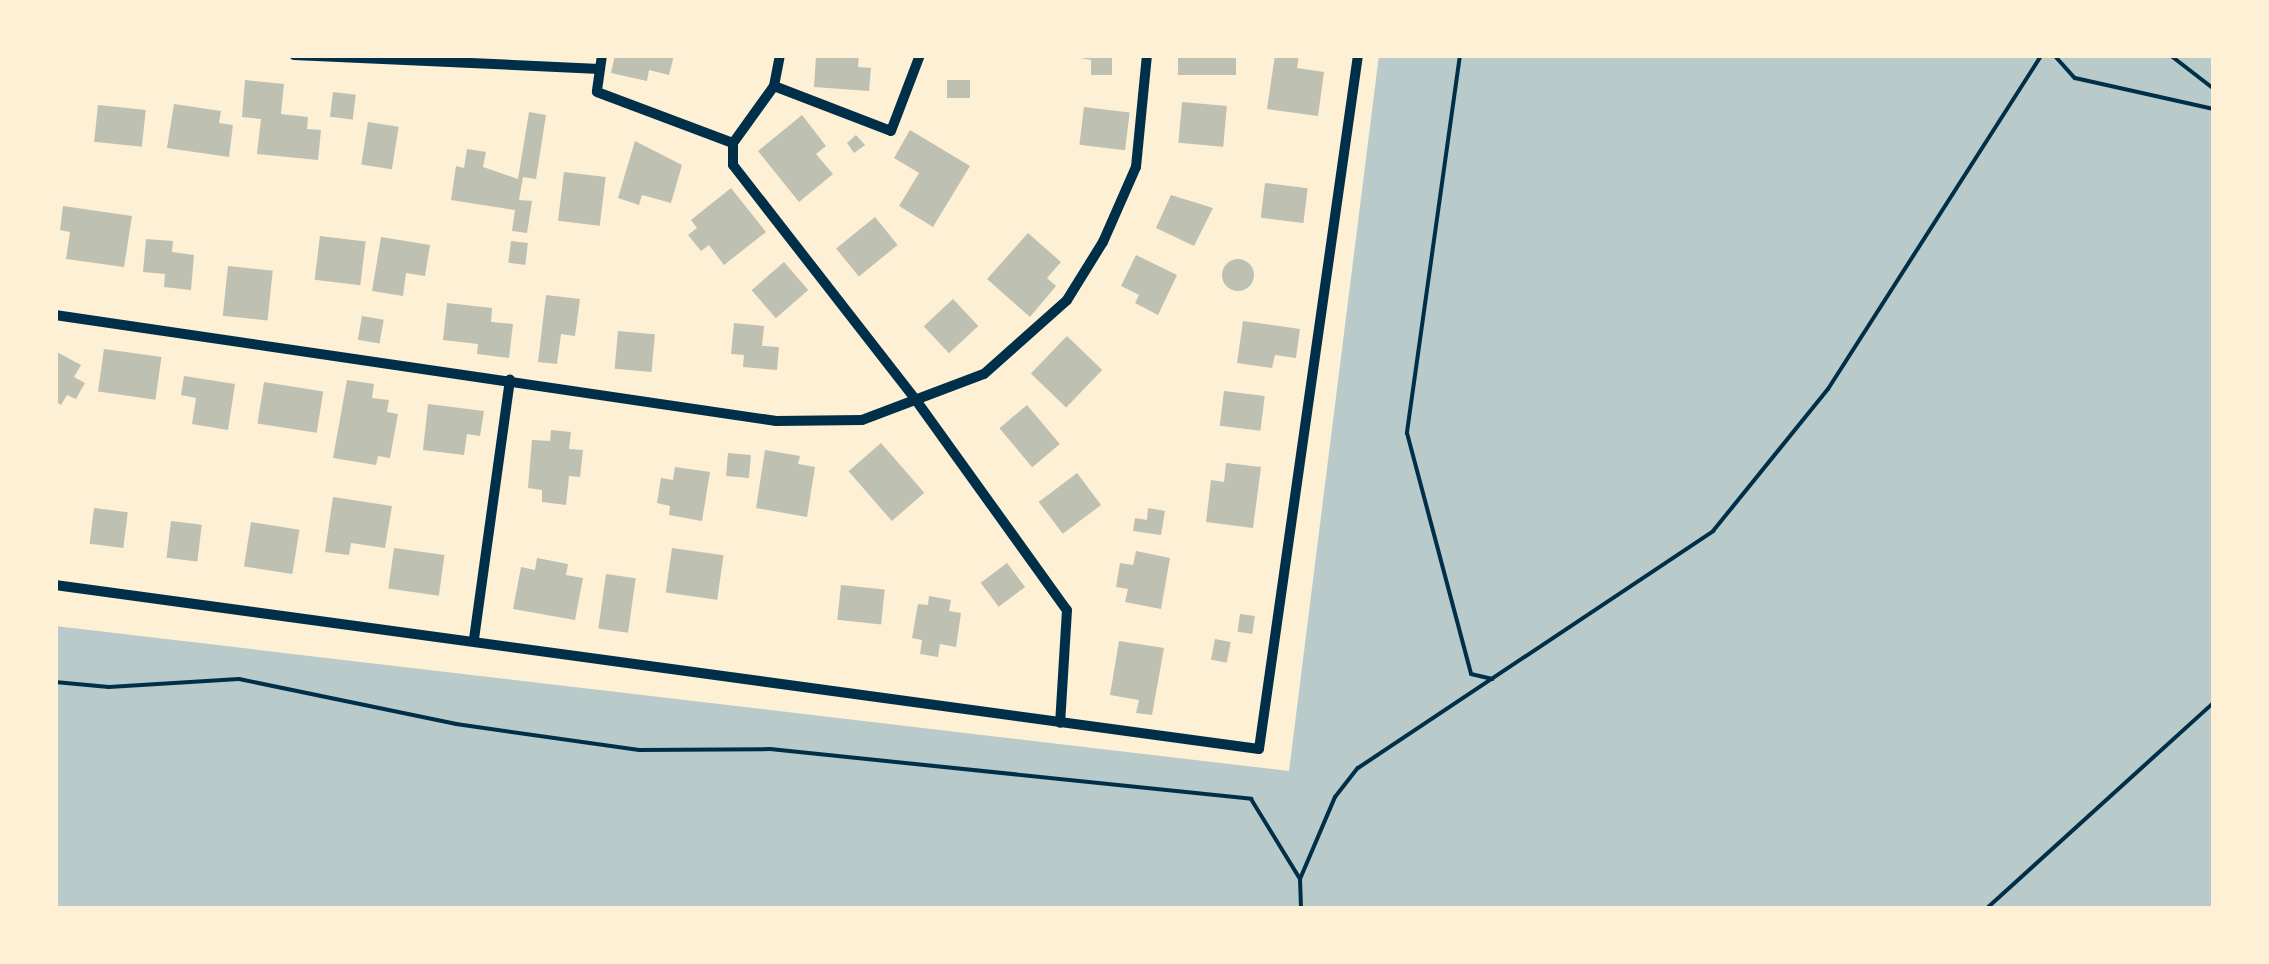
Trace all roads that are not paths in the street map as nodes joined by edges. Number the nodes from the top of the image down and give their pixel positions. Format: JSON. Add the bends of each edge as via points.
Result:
{"nodes":[{"id":1,"x":294,"y":55,"type":"edge"},
{"id":2,"x":602,"y":55,"type":"edge"},
{"id":3,"x":780,"y":55,"type":"edge"},
{"id":4,"x":920,"y":55,"type":"edge"},
{"id":5,"x":1147,"y":55,"type":"edge"},
{"id":6,"x":1358,"y":55,"type":"edge"},
{"id":7,"x":600,"y":69,"type":"junction"},
{"id":8,"x":774,"y":86,"type":"junction"},
{"id":9,"x":733,"y":143,"type":"junction"},
{"id":10,"x":55,"y":315,"type":"edge"},
{"id":11,"x":510,"y":380,"type":"junction"},
{"id":12,"x":918,"y":403,"type":"junction"},
{"id":13,"x":55,"y":585,"type":"edge"},
{"id":14,"x":474,"y":639,"type":"junction"},
{"id":15,"x":1060,"y":724,"type":"junction"}],
"edges":[{"from":1,"to":7,"type":"street"},
{"from":2,"to":7,"type":"street"},
{"from":3,"to":8,"type":"street"},
{"from":4,"to":8,"type":"street","via":[[891,131]]},
{"from":5,"to":12,"type":"street","via":[[1136,167],[1103,242],[1067,300],[984,374]]},
{"from":6,"to":15,"type":"street","via":[[1258,749]]},
{"from":7,"to":9,"type":"street","via":[[597,92]]},
{"from":8,"to":9,"type":"street"},
{"from":9,"to":12,"type":"street","via":[[733,165]]},
{"from":10,"to":11,"type":"street"},
{"from":11,"to":12,"type":"street","via":[[776,422],[862,420]]},
{"from":11,"to":14,"type":"street"},
{"from":12,"to":15,"type":"street","via":[[1067,610]]},
{"from":13,"to":14,"type":"street"},
{"from":14,"to":15,"type":"street"}]}
